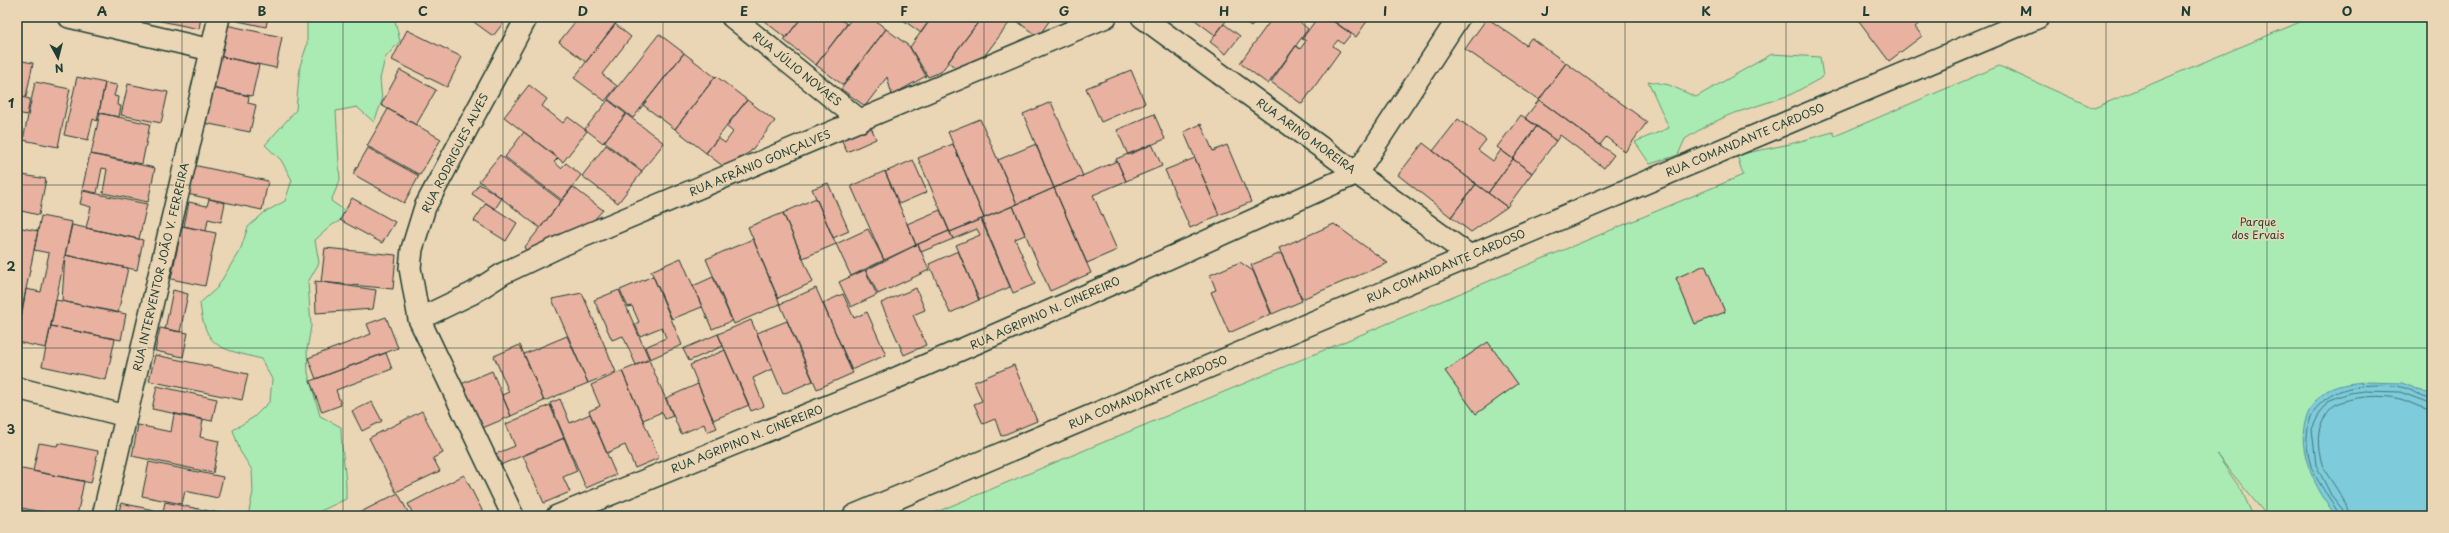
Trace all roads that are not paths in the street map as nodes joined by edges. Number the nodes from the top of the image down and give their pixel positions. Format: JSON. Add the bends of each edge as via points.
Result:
{"nodes":[{"id":1,"x":69,"y":17,"type":"edge"},
{"id":2,"x":219,"y":17,"type":"edge"},
{"id":3,"x":527,"y":17,"type":"edge"},
{"id":4,"x":732,"y":17,"type":"edge"},
{"id":5,"x":1106,"y":17,"type":"edge"},
{"id":6,"x":1142,"y":17,"type":"edge"},
{"id":7,"x":1459,"y":17,"type":"edge"},
{"id":8,"x":2038,"y":17,"type":"edge"},
{"id":9,"x":211,"y":50,"type":"junction"},
{"id":10,"x":861,"y":121,"type":"junction"},
{"id":11,"x":1357,"y":174,"type":"junction"},
{"id":12,"x":1470,"y":256,"type":"junction"},
{"id":13,"x":419,"y":319,"type":"junction"},
{"id":14,"x":17,"y":388,"type":"edge"},
{"id":15,"x":126,"y":416,"type":"junction"},
{"id":16,"x":103,"y":516,"type":"edge"},
{"id":17,"x":513,"y":516,"type":"edge"},
{"id":18,"x":557,"y":516,"type":"edge"},
{"id":19,"x":854,"y":516,"type":"edge"}],
"edges":[{"from":1,"to":9,"type":"street"},
{"from":2,"to":9,"type":"street","name":"RUA INTERVENTOR JOÃO V. FERREIRA"},
{"from":3,"to":13,"type":"street","name":"RUA RODRIGUES ALVES","via":[[425,208],[412,249],[410,268]]},
{"from":4,"to":10,"type":"street","name":"RUA JÚLIO NOVAES"},
{"from":5,"to":10,"type":"street","name":"RUA AFRÂNIO GONÇALVES"},
{"from":6,"to":11,"type":"street","name":"RUA ARINO MOREIRA"},
{"from":7,"to":11,"type":"street"},
{"from":8,"to":12,"type":"street","name":"RUA COMANDANTE CARDOSO"},
{"from":9,"to":15,"type":"street","name":"RUA INTERVENTOR JOÃO V. FERREIRA"},
{"from":10,"to":13,"type":"street","name":"RUA AFRÂNIO GONÇALVES","via":[[565,244],[504,273],[473,293]]},
{"from":11,"to":12,"type":"street","name":"RUA ARINO MOREIRA"},
{"from":11,"to":18,"type":"street","name":"RUA AGRIPINO N. CINEREIRO","via":[[886,382]]},
{"from":12,"to":19,"type":"street","name":"RUA COMANDANTE CARDOSO"},
{"from":13,"to":17,"type":"street","name":"RUA RODRIGUES ALVES"},
{"from":14,"to":15,"type":"street"},
{"from":15,"to":16,"type":"street","name":"RUA INTERVENTOR JOÃO V. FERREIRA"}]}
